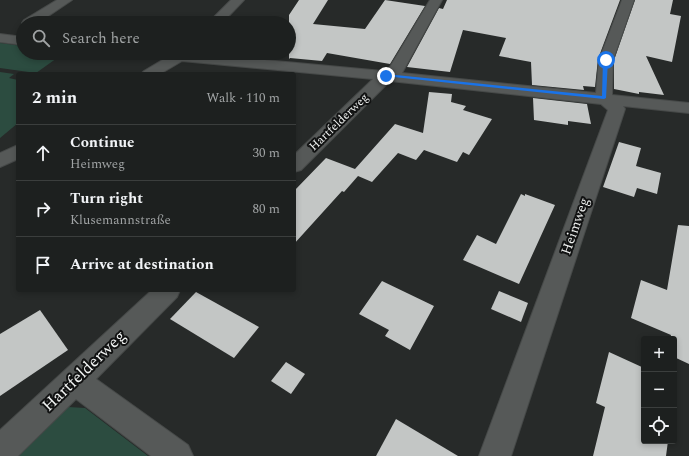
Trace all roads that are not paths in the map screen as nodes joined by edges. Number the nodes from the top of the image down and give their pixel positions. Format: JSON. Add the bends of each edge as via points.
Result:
{"nodes":[{"id":1,"x":66,"y":0,"type":"edge"},
{"id":2,"x":238,"y":0,"type":"edge"},
{"id":3,"x":436,"y":0,"type":"edge"},
{"id":4,"x":628,"y":0,"type":"edge"},
{"id":5,"x":40,"y":16,"type":"edge"},
{"id":6,"x":222,"y":16,"type":"edge"},
{"id":7,"x":16,"y":31,"type":"edge"},
{"id":8,"x":2,"y":38,"type":"edge"},
{"id":9,"x":16,"y":40,"type":"edge"},
{"id":10,"x":173,"y":60,"type":"edge"},
{"id":11,"x":238,"y":60,"type":"edge"},
{"id":12,"x":152,"y":72,"type":"edge"},
{"id":13,"x":386,"y":76,"type":"junction"},
{"id":14,"x":604,"y":98,"type":"junction"},
{"id":15,"x":689,"y":108,"type":"edge"},
{"id":16,"x":16,"y":152,"type":"edge"},
{"id":17,"x":0,"y":161,"type":"edge"},
{"id":18,"x":296,"y":164,"type":"edge"},
{"id":19,"x":166,"y":292,"type":"edge"},
{"id":20,"x":75,"y":381,"type":"junction"},
{"id":21,"x":0,"y":451,"type":"edge"},
{"id":22,"x":177,"y":456,"type":"edge"},
{"id":23,"x":495,"y":456,"type":"edge"}],
"edges":[{"from":1,"to":5,"type":"street"},
{"from":2,"to":6,"type":"street"},
{"from":3,"to":13,"type":"street","name":"Hartfelderweg","via":[[396,70]]},
{"from":4,"to":14,"type":"street","via":[[606,60]]},
{"from":7,"to":8,"type":"street"},
{"from":8,"to":9,"type":"street"},
{"from":10,"to":12,"type":"street"},
{"from":11,"to":13,"type":"street"},
{"from":13,"to":14,"type":"street"},
{"from":13,"to":18,"type":"street","name":"Hartfelderweg"},
{"from":14,"to":15,"type":"street"},
{"from":14,"to":23,"type":"street","name":"Heimweg","via":[[616,109]]},
{"from":16,"to":17,"type":"street"},
{"from":19,"to":20,"type":"street","name":"Hartfelderweg"},
{"from":20,"to":21,"type":"street","name":"Hartfelderweg"},
{"from":20,"to":22,"type":"street"}]}
